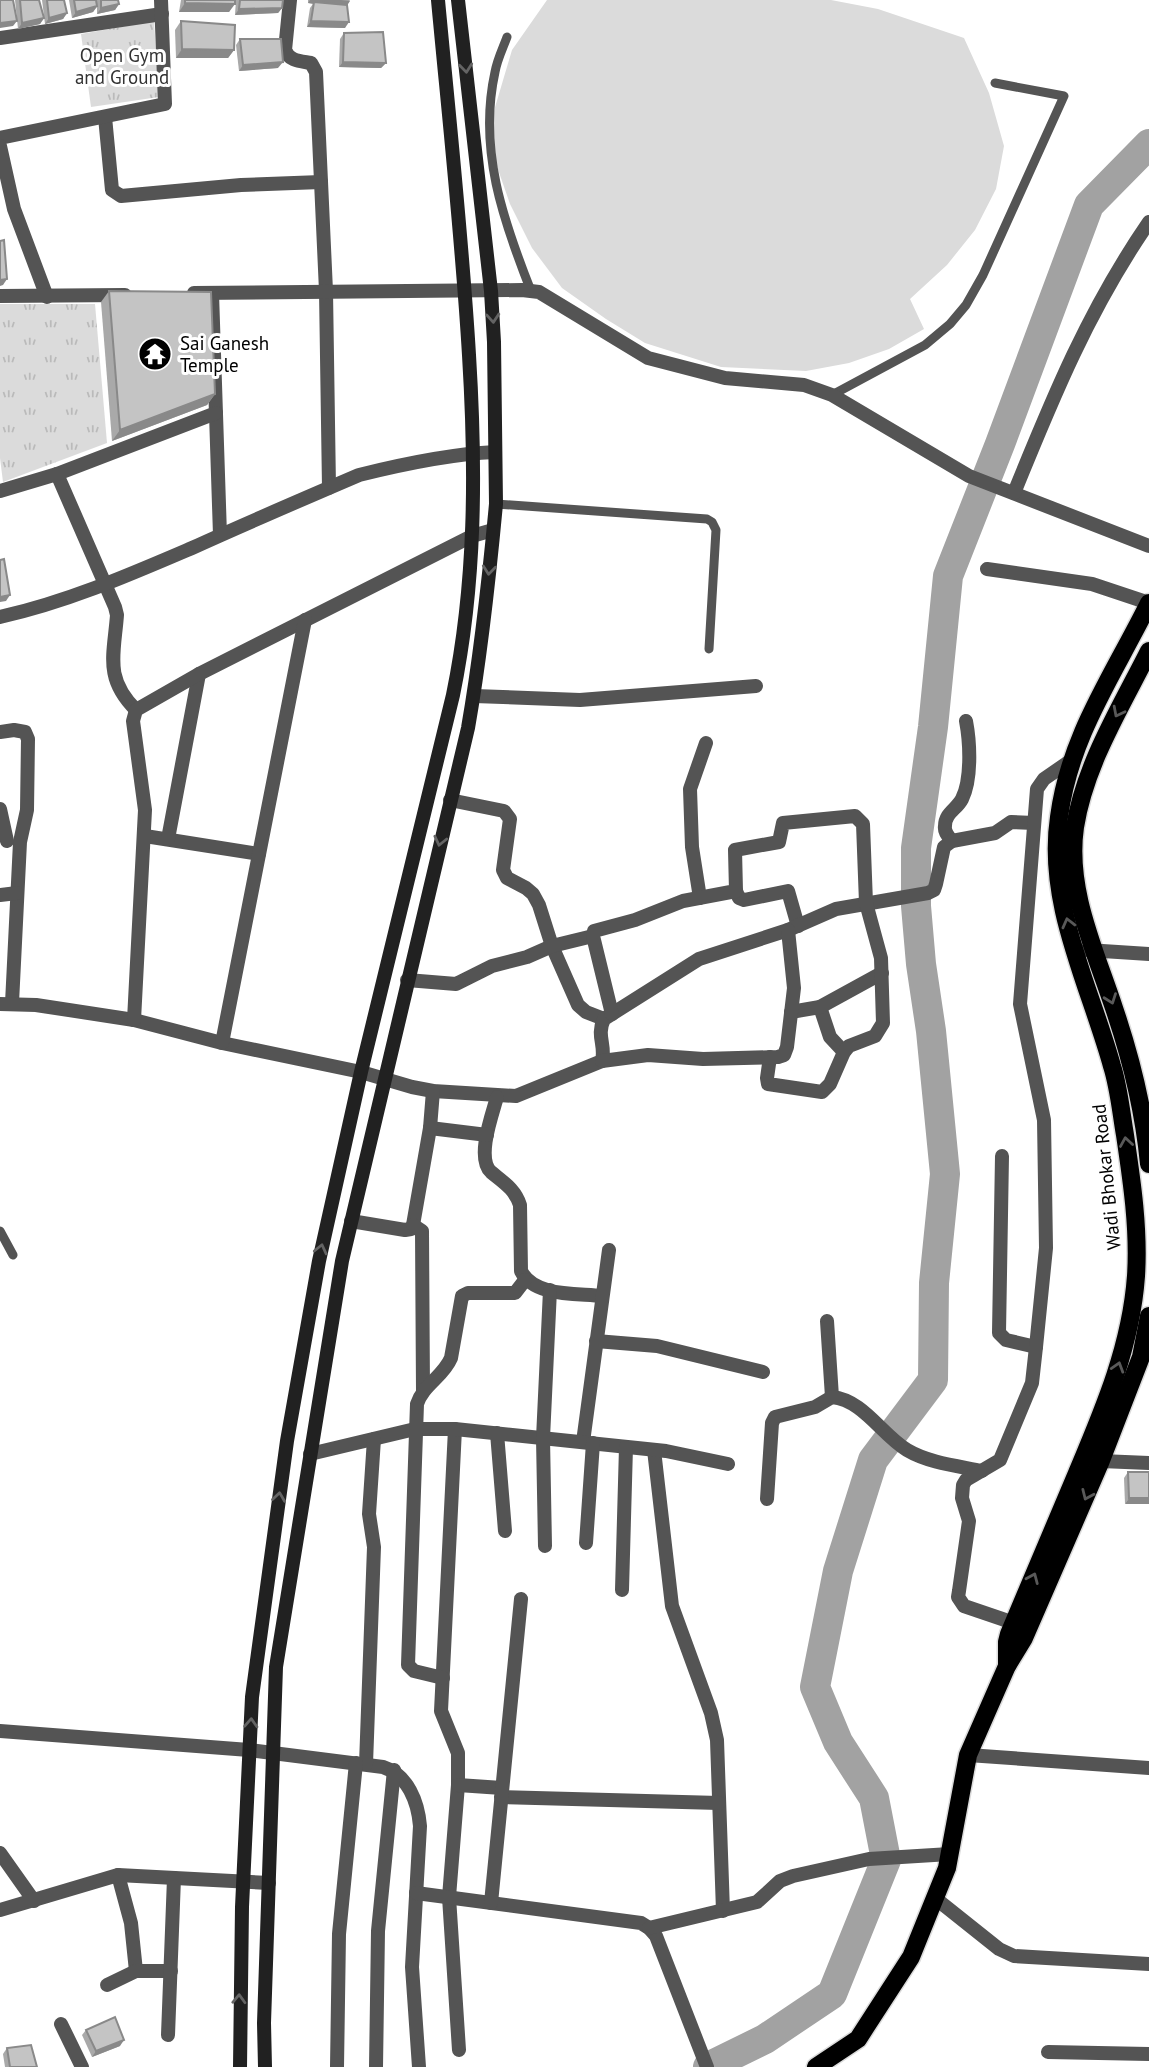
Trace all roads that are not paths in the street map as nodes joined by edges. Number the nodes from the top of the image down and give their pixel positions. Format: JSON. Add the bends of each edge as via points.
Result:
{"nodes":[{"id":1,"x":290,"y":0,"type":"edge"},
{"id":2,"x":438,"y":0,"type":"edge"},
{"id":3,"x":458,"y":0,"type":"edge"},
{"id":4,"x":162,"y":7,"type":"edge"},
{"id":5,"x":0,"y":37,"type":"edge"},
{"id":6,"x":507,"y":37,"type":"dead end"},
{"id":7,"x":995,"y":83,"type":"dead end"},
{"id":8,"x":105,"y":117,"type":"junction"},
{"id":9,"x":0,"y":138,"type":"edge"},
{"id":10,"x":0,"y":146,"type":"edge"},
{"id":11,"x":321,"y":182,"type":"junction"},
{"id":12,"x":1149,"y":222,"type":"edge"},
{"id":13,"x":326,"y":291,"type":"junction"},
{"id":14,"x":466,"y":291,"type":"junction"},
{"id":15,"x":491,"y":291,"type":"junction"},
{"id":16,"x":531,"y":291,"type":"junction"},
{"id":17,"x":185,"y":293,"type":"edge"},
{"id":18,"x":212,"y":293,"type":"junction"},
{"id":19,"x":144,"y":294,"type":"edge"},
{"id":20,"x":0,"y":296,"type":"edge"},
{"id":21,"x":47,"y":297,"type":"junction"},
{"id":22,"x":832,"y":396,"type":"junction"},
{"id":23,"x":216,"y":413,"type":"junction"},
{"id":24,"x":495,"y":452,"type":"junction"},
{"id":25,"x":474,"y":453,"type":"junction"},
{"id":26,"x":57,"y":474,"type":"junction"},
{"id":27,"x":329,"y":488,"type":"junction"},
{"id":28,"x":0,"y":491,"type":"edge"},
{"id":29,"x":1014,"y":493,"type":"junction"},
{"id":30,"x":496,"y":504,"type":"junction"},
{"id":31,"x":493,"y":530,"type":"junction"},
{"id":32,"x":220,"y":535,"type":"junction"},
{"id":33,"x":472,"y":536,"type":"junction"},
{"id":34,"x":1149,"y":546,"type":"edge"},
{"id":35,"x":987,"y":569,"type":"dead end"},
{"id":36,"x":105,"y":584,"type":"junction"},
{"id":37,"x":1149,"y":603,"type":"edge"},
{"id":38,"x":0,"y":617,"type":"edge"},
{"id":39,"x":305,"y":620,"type":"junction"},
{"id":40,"x":709,"y":649,"type":"dead end"},
{"id":41,"x":1149,"y":651,"type":"edge"},
{"id":42,"x":199,"y":674,"type":"junction"},
{"id":43,"x":756,"y":686,"type":"dead end"},
{"id":44,"x":474,"y":696,"type":"junction"},
{"id":45,"x":136,"y":710,"type":"junction"},
{"id":46,"x":966,"y":721,"type":"dead end"},
{"id":47,"x":0,"y":732,"type":"edge"},
{"id":48,"x":706,"y":743,"type":"dead end"},
{"id":49,"x":1073,"y":759,"type":"junction"},
{"id":50,"x":450,"y":800,"type":"junction"},
{"id":51,"x":0,"y":809,"type":"edge"},
{"id":52,"x":1034,"y":824,"type":"junction"},
{"id":53,"x":145,"y":835,"type":"junction"},
{"id":54,"x":168,"y":839,"type":"junction"},
{"id":55,"x":9,"y":841,"type":"edge"},
{"id":56,"x":952,"y":841,"type":"junction"},
{"id":57,"x":259,"y":854,"type":"junction"},
{"id":58,"x":736,"y":891,"type":"junction"},
{"id":59,"x":17,"y":893,"type":"junction"},
{"id":60,"x":0,"y":895,"type":"edge"},
{"id":61,"x":700,"y":898,"type":"junction"},
{"id":62,"x":867,"y":902,"type":"junction"},
{"id":63,"x":792,"y":928,"type":"junction"},
{"id":64,"x":593,"y":936,"type":"junction"},
{"id":65,"x":552,"y":946,"type":"junction"},
{"id":66,"x":1084,"y":950,"type":"junction"},
{"id":67,"x":1149,"y":954,"type":"edge"},
{"id":68,"x":881,"y":973,"type":"junction"},
{"id":69,"x":407,"y":980,"type":"junction"},
{"id":70,"x":6,"y":1004,"type":"edge"},
{"id":71,"x":820,"y":1007,"type":"junction"},
{"id":72,"x":791,"y":1012,"type":"junction"},
{"id":73,"x":608,"y":1016,"type":"junction"},
{"id":74,"x":134,"y":1020,"type":"junction"},
{"id":75,"x":222,"y":1043,"type":"junction"},
{"id":76,"x":844,"y":1052,"type":"junction"},
{"id":77,"x":769,"y":1057,"type":"junction"},
{"id":78,"x":602,"y":1061,"type":"junction"},
{"id":79,"x":360,"y":1072,"type":"junction"},
{"id":80,"x":384,"y":1079,"type":"junction"},
{"id":81,"x":433,"y":1091,"type":"junction"},
{"id":82,"x":497,"y":1097,"type":"junction"},
{"id":83,"x":429,"y":1128,"type":"junction"},
{"id":84,"x":487,"y":1135,"type":"junction"},
{"id":85,"x":1002,"y":1156,"type":"dead end"},
{"id":86,"x":1149,"y":1164,"type":"edge"},
{"id":87,"x":351,"y":1221,"type":"junction"},
{"id":88,"x":413,"y":1225,"type":"junction"},
{"id":89,"x":0,"y":1231,"type":"edge"},
{"id":90,"x":609,"y":1250,"type":"dead end"},
{"id":91,"x":13,"y":1255,"type":"dead end"},
{"id":92,"x":525,"y":1280,"type":"junction"},
{"id":93,"x":313,"y":1289,"type":"junction"},
{"id":94,"x":550,"y":1290,"type":"junction"},
{"id":95,"x":336,"y":1293,"type":"junction"},
{"id":96,"x":603,"y":1296,"type":"junction"},
{"id":97,"x":1149,"y":1315,"type":"edge"},
{"id":98,"x":827,"y":1321,"type":"dead end"},
{"id":99,"x":596,"y":1341,"type":"junction"},
{"id":100,"x":1037,"y":1347,"type":"junction"},
{"id":101,"x":763,"y":1372,"type":"dead end"},
{"id":102,"x":423,"y":1391,"type":"junction"},
{"id":103,"x":832,"y":1396,"type":"junction"},
{"id":104,"x":289,"y":1429,"type":"junction"},
{"id":105,"x":415,"y":1429,"type":"junction"},
{"id":106,"x":455,"y":1429,"type":"junction"},
{"id":107,"x":314,"y":1432,"type":"junction"},
{"id":108,"x":497,"y":1433,"type":"junction"},
{"id":109,"x":543,"y":1438,"type":"junction"},
{"id":110,"x":374,"y":1439,"type":"junction"},
{"id":111,"x":588,"y":1443,"type":"junction"},
{"id":112,"x":626,"y":1447,"type":"junction"},
{"id":113,"x":654,"y":1450,"type":"junction"},
{"id":114,"x":310,"y":1454,"type":"junction"},
{"id":115,"x":1092,"y":1459,"type":"junction"},
{"id":116,"x":1149,"y":1463,"type":"edge"},
{"id":117,"x":728,"y":1464,"type":"dead end"},
{"id":118,"x":982,"y":1471,"type":"junction"},
{"id":119,"x":767,"y":1499,"type":"dead end"},
{"id":120,"x":505,"y":1531,"type":"dead end"},
{"id":121,"x":586,"y":1543,"type":"dead end"},
{"id":122,"x":545,"y":1546,"type":"dead end"},
{"id":123,"x":622,"y":1590,"type":"dead end"},
{"id":124,"x":521,"y":1599,"type":"dead end"},
{"id":125,"x":1014,"y":1623,"type":"junction"},
{"id":126,"x":1007,"y":1666,"type":"junction"},
{"id":127,"x":443,"y":1678,"type":"junction"},
{"id":128,"x":0,"y":1731,"type":"edge"},
{"id":129,"x":249,"y":1750,"type":"junction"},
{"id":130,"x":273,"y":1753,"type":"junction"},
{"id":131,"x":968,"y":1755,"type":"junction"},
{"id":132,"x":361,"y":1763,"type":"junction"},
{"id":133,"x":1149,"y":1768,"type":"edge"},
{"id":134,"x":394,"y":1770,"type":"junction"},
{"id":135,"x":458,"y":1784,"type":"junction"},
{"id":136,"x":502,"y":1793,"type":"junction"},
{"id":137,"x":719,"y":1803,"type":"junction"},
{"id":138,"x":0,"y":1853,"type":"edge"},
{"id":139,"x":950,"y":1854,"type":"junction"},
{"id":140,"x":118,"y":1875,"type":"junction"},
{"id":141,"x":174,"y":1878,"type":"junction"},
{"id":142,"x":243,"y":1882,"type":"junction"},
{"id":143,"x":268,"y":1883,"type":"junction"},
{"id":144,"x":416,"y":1893,"type":"junction"},
{"id":145,"x":449,"y":1897,"type":"junction"},
{"id":146,"x":935,"y":1898,"type":"junction"},
{"id":147,"x":34,"y":1901,"type":"junction"},
{"id":148,"x":491,"y":1903,"type":"junction"},
{"id":149,"x":0,"y":1910,"type":"edge"},
{"id":150,"x":723,"y":1911,"type":"junction"},
{"id":151,"x":649,"y":1928,"type":"junction"},
{"id":152,"x":1149,"y":1964,"type":"edge"},
{"id":153,"x":136,"y":1971,"type":"junction"},
{"id":154,"x":171,"y":1971,"type":"junction"},
{"id":155,"x":107,"y":1984,"type":"dead end"},
{"id":156,"x":61,"y":2024,"type":"dead end"},
{"id":157,"x":169,"y":2035,"type":"dead end"},
{"id":158,"x":459,"y":2050,"type":"dead end"},
{"id":159,"x":1048,"y":2052,"type":"dead end"},
{"id":160,"x":1149,"y":2054,"type":"edge"},
{"id":161,"x":82,"y":2067,"type":"edge"},
{"id":162,"x":240,"y":2067,"type":"edge"},
{"id":163,"x":265,"y":2067,"type":"edge"},
{"id":164,"x":337,"y":2067,"type":"edge"},
{"id":165,"x":376,"y":2067,"type":"edge"},
{"id":166,"x":419,"y":2067,"type":"edge"},
{"id":167,"x":707,"y":2067,"type":"edge"},
{"id":168,"x":816,"y":2067,"type":"edge"}],
"edges":[{"from":1,"to":11,"type":"street","via":[[285,50],[290,59],[311,63],[316,72]]},
{"from":2,"to":14,"type":"street"},
{"from":3,"to":15,"type":"street","one_way":true},
{"from":4,"to":5,"type":"street"},
{"from":4,"to":8,"type":"street","via":[[165,104]]},
{"from":6,"to":16,"type":"lane","via":[[495,70],[488,115],[489,151],[503,216]]},
{"from":7,"to":22,"type":"lane","via":[[1064,96],[983,275],[966,305],[925,345]]},
{"from":8,"to":9,"type":"street"},
{"from":8,"to":11,"type":"street","via":[[112,190],[121,196]]},
{"from":10,"to":21,"type":"street","via":[[15,209]]},
{"from":11,"to":13,"type":"street"},
{"from":12,"to":29,"type":"street","via":[[1089,321]]},
{"from":13,"to":14,"type":"street"},
{"from":13,"to":18,"type":"street"},
{"from":13,"to":27,"type":"street"},
{"from":14,"to":15,"type":"street"},
{"from":14,"to":25,"type":"street"},
{"from":15,"to":16,"type":"street"},
{"from":15,"to":24,"type":"street","one_way":true},
{"from":16,"to":22,"type":"street","via":[[648,359],[724,378],[804,385]]},
{"from":17,"to":18,"type":"street"},
{"from":18,"to":23,"type":"street"},
{"from":19,"to":21,"type":"street"},
{"from":20,"to":21,"type":"street"},
{"from":22,"to":29,"type":"street","via":[[969,476]]},
{"from":23,"to":26,"type":"street"},
{"from":23,"to":32,"type":"street"},
{"from":24,"to":25,"type":"street"},
{"from":24,"to":30,"type":"street"},
{"from":25,"to":27,"type":"street","via":[[386,468]]},
{"from":25,"to":33,"type":"street"},
{"from":26,"to":28,"type":"street"},
{"from":26,"to":36,"type":"street"},
{"from":27,"to":32,"type":"street"},
{"from":29,"to":34,"type":"street"},
{"from":30,"to":31,"type":"street"},
{"from":30,"to":40,"type":"lane","via":[[712,522],[716,530]]},
{"from":31,"to":33,"type":"street"},
{"from":31,"to":44,"type":"street","one_way":true},
{"from":32,"to":36,"type":"street"},
{"from":33,"to":39,"type":"street"},
{"from":33,"to":79,"type":"street","via":[[453,695]]},
{"from":35,"to":37,"type":"street","via":[[1092,584]]},
{"from":36,"to":38,"type":"street"},
{"from":36,"to":45,"type":"street","via":[[117,615],[112,655],[115,681]]},
{"from":37,"to":49,"type":"main road","name":"Wadi Bhokar Road","via":[[1089,715]]},
{"from":39,"to":42,"type":"street"},
{"from":39,"to":57,"type":"street"},
{"from":41,"to":66,"type":"main road","name":"Wadi Bhokar Road","one_way":true,"via":[[1083,792],[1075,829],[1074,869]]},
{"from":42,"to":45,"type":"street"},
{"from":42,"to":54,"type":"street"},
{"from":43,"to":44,"type":"street","via":[[580,700]]},
{"from":44,"to":50,"type":"street"},
{"from":45,"to":53,"type":"street","via":[[132,721]]},
{"from":46,"to":56,"type":"street","via":[[970,739],[965,789],[944,827]]},
{"from":47,"to":55,"type":"street","via":[[21,730],[28,739],[27,810]]},
{"from":48,"to":61,"type":"street","via":[[690,789]]},
{"from":49,"to":52,"type":"street","via":[[1037,789]]},
{"from":66,"to":49,"type":"main road","name":"Wadi Bhokar Road","one_way":true,"via":[[1063,905],[1058,863],[1058,819]]},
{"from":50,"to":65,"type":"street","via":[[508,814],[503,870],[507,878],[533,894]]},
{"from":50,"to":69,"type":"street","one_way":true},
{"from":51,"to":55,"type":"street"},
{"from":52,"to":56,"type":"street","via":[[1011,822],[995,833]]},
{"from":52,"to":100,"type":"street","via":[[1020,1004],[1044,1120],[1046,1248]]},
{"from":53,"to":54,"type":"street"},
{"from":53,"to":74,"type":"street"},
{"from":54,"to":57,"type":"street"},
{"from":55,"to":59,"type":"street"},
{"from":56,"to":62,"type":"street","via":[[944,847],[934,890]]},
{"from":57,"to":75,"type":"street"},
{"from":58,"to":61,"type":"street"},
{"from":58,"to":62,"type":"street","via":[[734,853],[738,848],[779,842],[783,823],[855,816],[863,824]]},
{"from":58,"to":63,"type":"street","via":[[744,900],[788,891]]},
{"from":59,"to":60,"type":"street"},
{"from":59,"to":70,"type":"street"},
{"from":61,"to":64,"type":"street","via":[[598,928]]},
{"from":62,"to":63,"type":"street","via":[[836,909]]},
{"from":62,"to":68,"type":"street"},
{"from":63,"to":72,"type":"street"},
{"from":63,"to":73,"type":"street","via":[[699,960]]},
{"from":64,"to":65,"type":"street"},
{"from":64,"to":73,"type":"street"},
{"from":65,"to":69,"type":"street","via":[[492,965],[456,984]]},
{"from":65,"to":73,"type":"street","via":[[578,1005],[586,1012]]},
{"from":66,"to":67,"type":"street"},
{"from":66,"to":86,"type":"main road","name":"Wadi Bhokar Road","one_way":true,"via":[[1115,1008],[1132,1069]]},
{"from":115,"to":66,"type":"main road","name":"Wadi Bhokar Road","one_way":true,"via":[[1129,1333],[1136,1231],[1113,1068]]},
{"from":68,"to":71,"type":"street"},
{"from":68,"to":76,"type":"street","via":[[880,1031]]},
{"from":69,"to":80,"type":"street"},
{"from":70,"to":74,"type":"street"},
{"from":71,"to":72,"type":"street"},
{"from":71,"to":76,"type":"street","via":[[830,1037]]},
{"from":72,"to":77,"type":"street","via":[[784,1055]]},
{"from":73,"to":78,"type":"street","via":[[600,1028]]},
{"from":74,"to":75,"type":"street"},
{"from":75,"to":79,"type":"street"},
{"from":76,"to":77,"type":"street","via":[[822,1092],[768,1083]]},
{"from":77,"to":78,"type":"street","via":[[648,1055]]},
{"from":78,"to":82,"type":"street","via":[[530,1093]]},
{"from":79,"to":80,"type":"street"},
{"from":93,"to":79,"type":"street","one_way":true},
{"from":80,"to":81,"type":"street"},
{"from":80,"to":87,"type":"street"},
{"from":81,"to":82,"type":"street"},
{"from":81,"to":83,"type":"street"},
{"from":82,"to":84,"type":"street"},
{"from":83,"to":84,"type":"street"},
{"from":83,"to":88,"type":"street"},
{"from":84,"to":92,"type":"street","via":[[484,1156],[488,1169],[512,1189],[520,1205]]},
{"from":85,"to":100,"type":"street","via":[[999,1333],[1006,1340]]},
{"from":87,"to":88,"type":"street","via":[[405,1230]]},
{"from":87,"to":95,"type":"street"},
{"from":88,"to":102,"type":"street","via":[[422,1231]]},
{"from":89,"to":91,"type":"lane"},
{"from":90,"to":96,"type":"street"},
{"from":92,"to":94,"type":"street"},
{"from":92,"to":102,"type":"street","via":[[516,1293],[462,1296],[448,1367]]},
{"from":93,"to":95,"type":"street"},
{"from":93,"to":104,"type":"street"},
{"from":94,"to":96,"type":"street"},
{"from":94,"to":109,"type":"street"},
{"from":95,"to":107,"type":"street"},
{"from":96,"to":99,"type":"street"},
{"from":97,"to":115,"type":"main road","name":"Wadi Bhokar Road","via":[[1141,1357]]},
{"from":98,"to":103,"type":"street"},
{"from":99,"to":101,"type":"street","via":[[657,1346]]},
{"from":99,"to":111,"type":"street"},
{"from":100,"to":118,"type":"street","via":[[1032,1383],[1002,1456]]},
{"from":102,"to":105,"type":"street"},
{"from":103,"to":118,"type":"street","via":[[849,1400],[917,1455]]},
{"from":103,"to":119,"type":"street","via":[[815,1407],[775,1417]]},
{"from":104,"to":107,"type":"street"},
{"from":129,"to":104,"type":"street","one_way":true,"via":[[256,1660]]},
{"from":105,"to":106,"type":"street"},
{"from":105,"to":110,"type":"street"},
{"from":105,"to":127,"type":"street","via":[[408,1664],[414,1671]]},
{"from":106,"to":108,"type":"street"},
{"from":106,"to":127,"type":"street"},
{"from":107,"to":114,"type":"street"},
{"from":108,"to":109,"type":"street"},
{"from":108,"to":120,"type":"street"},
{"from":109,"to":111,"type":"street"},
{"from":109,"to":122,"type":"street"},
{"from":110,"to":114,"type":"street"},
{"from":110,"to":132,"type":"street","via":[[369,1514],[374,1547]]},
{"from":111,"to":112,"type":"street"},
{"from":111,"to":121,"type":"street"},
{"from":112,"to":113,"type":"street"},
{"from":112,"to":123,"type":"street"},
{"from":113,"to":117,"type":"street"},
{"from":113,"to":137,"type":"street","via":[[670,1596],[714,1725]]},
{"from":114,"to":130,"type":"street","via":[[276,1667]]},
{"from":115,"to":116,"type":"street"},
{"from":125,"to":115,"type":"main road","name":"Wadi Bhokar Road","one_way":true},
{"from":115,"to":126,"type":"main road","name":"Wadi Bhokar Road","one_way":true,"via":[[1024,1638]]},
{"from":118,"to":125,"type":"street","via":[[966,1480],[961,1491],[969,1521],[958,1597],[964,1606]]},
{"from":124,"to":136,"type":"street"},
{"from":125,"to":126,"type":"main road","name":"Wadi Bhokar Road","via":[[1007,1642]]},
{"from":126,"to":131,"type":"main road","name":"Wadi Bhokar Road"},
{"from":127,"to":135,"type":"street","via":[[441,1711],[458,1753]]},
{"from":128,"to":129,"type":"street"},
{"from":129,"to":130,"type":"street"},
{"from":129,"to":142,"type":"street"},
{"from":130,"to":132,"type":"street"},
{"from":130,"to":143,"type":"street"},
{"from":131,"to":133,"type":"street"},
{"from":131,"to":139,"type":"main road","name":"Wadi Bhokar Road"},
{"from":132,"to":134,"type":"street"},
{"from":132,"to":164,"type":"street","via":[[339,1934]]},
{"from":134,"to":144,"type":"street","via":[[411,1792],[419,1816]]},
{"from":134,"to":165,"type":"street","via":[[377,1931]]},
{"from":135,"to":136,"type":"street"},
{"from":135,"to":145,"type":"street"},
{"from":136,"to":137,"type":"street"},
{"from":136,"to":148,"type":"street"},
{"from":137,"to":150,"type":"street"},
{"from":138,"to":147,"type":"street"},
{"from":139,"to":146,"type":"main road","name":"Wadi Bhokar Road"},
{"from":139,"to":150,"type":"street","via":[[869,1859],[787,1878],[757,1902]]},
{"from":140,"to":141,"type":"street"},
{"from":140,"to":147,"type":"street"},
{"from":140,"to":153,"type":"street","via":[[131,1923]]},
{"from":141,"to":142,"type":"street"},
{"from":141,"to":154,"type":"street"},
{"from":142,"to":143,"type":"street"},
{"from":162,"to":142,"type":"street","one_way":true},
{"from":143,"to":163,"type":"street"},
{"from":144,"to":145,"type":"street"},
{"from":144,"to":166,"type":"street","via":[[412,1967]]},
{"from":145,"to":148,"type":"street"},
{"from":145,"to":158,"type":"street"},
{"from":146,"to":152,"type":"street","via":[[1014,1956]]},
{"from":146,"to":168,"type":"main road","name":"Wadi Bhokar Road","via":[[911,1957],[858,2039]]},
{"from":147,"to":149,"type":"street"},
{"from":148,"to":151,"type":"street","via":[[633,1921]]},
{"from":150,"to":151,"type":"street"},
{"from":151,"to":167,"type":"street"},
{"from":153,"to":154,"type":"street"},
{"from":153,"to":155,"type":"street"},
{"from":154,"to":157,"type":"street"},
{"from":156,"to":161,"type":"street"},
{"from":159,"to":160,"type":"street"}]}
